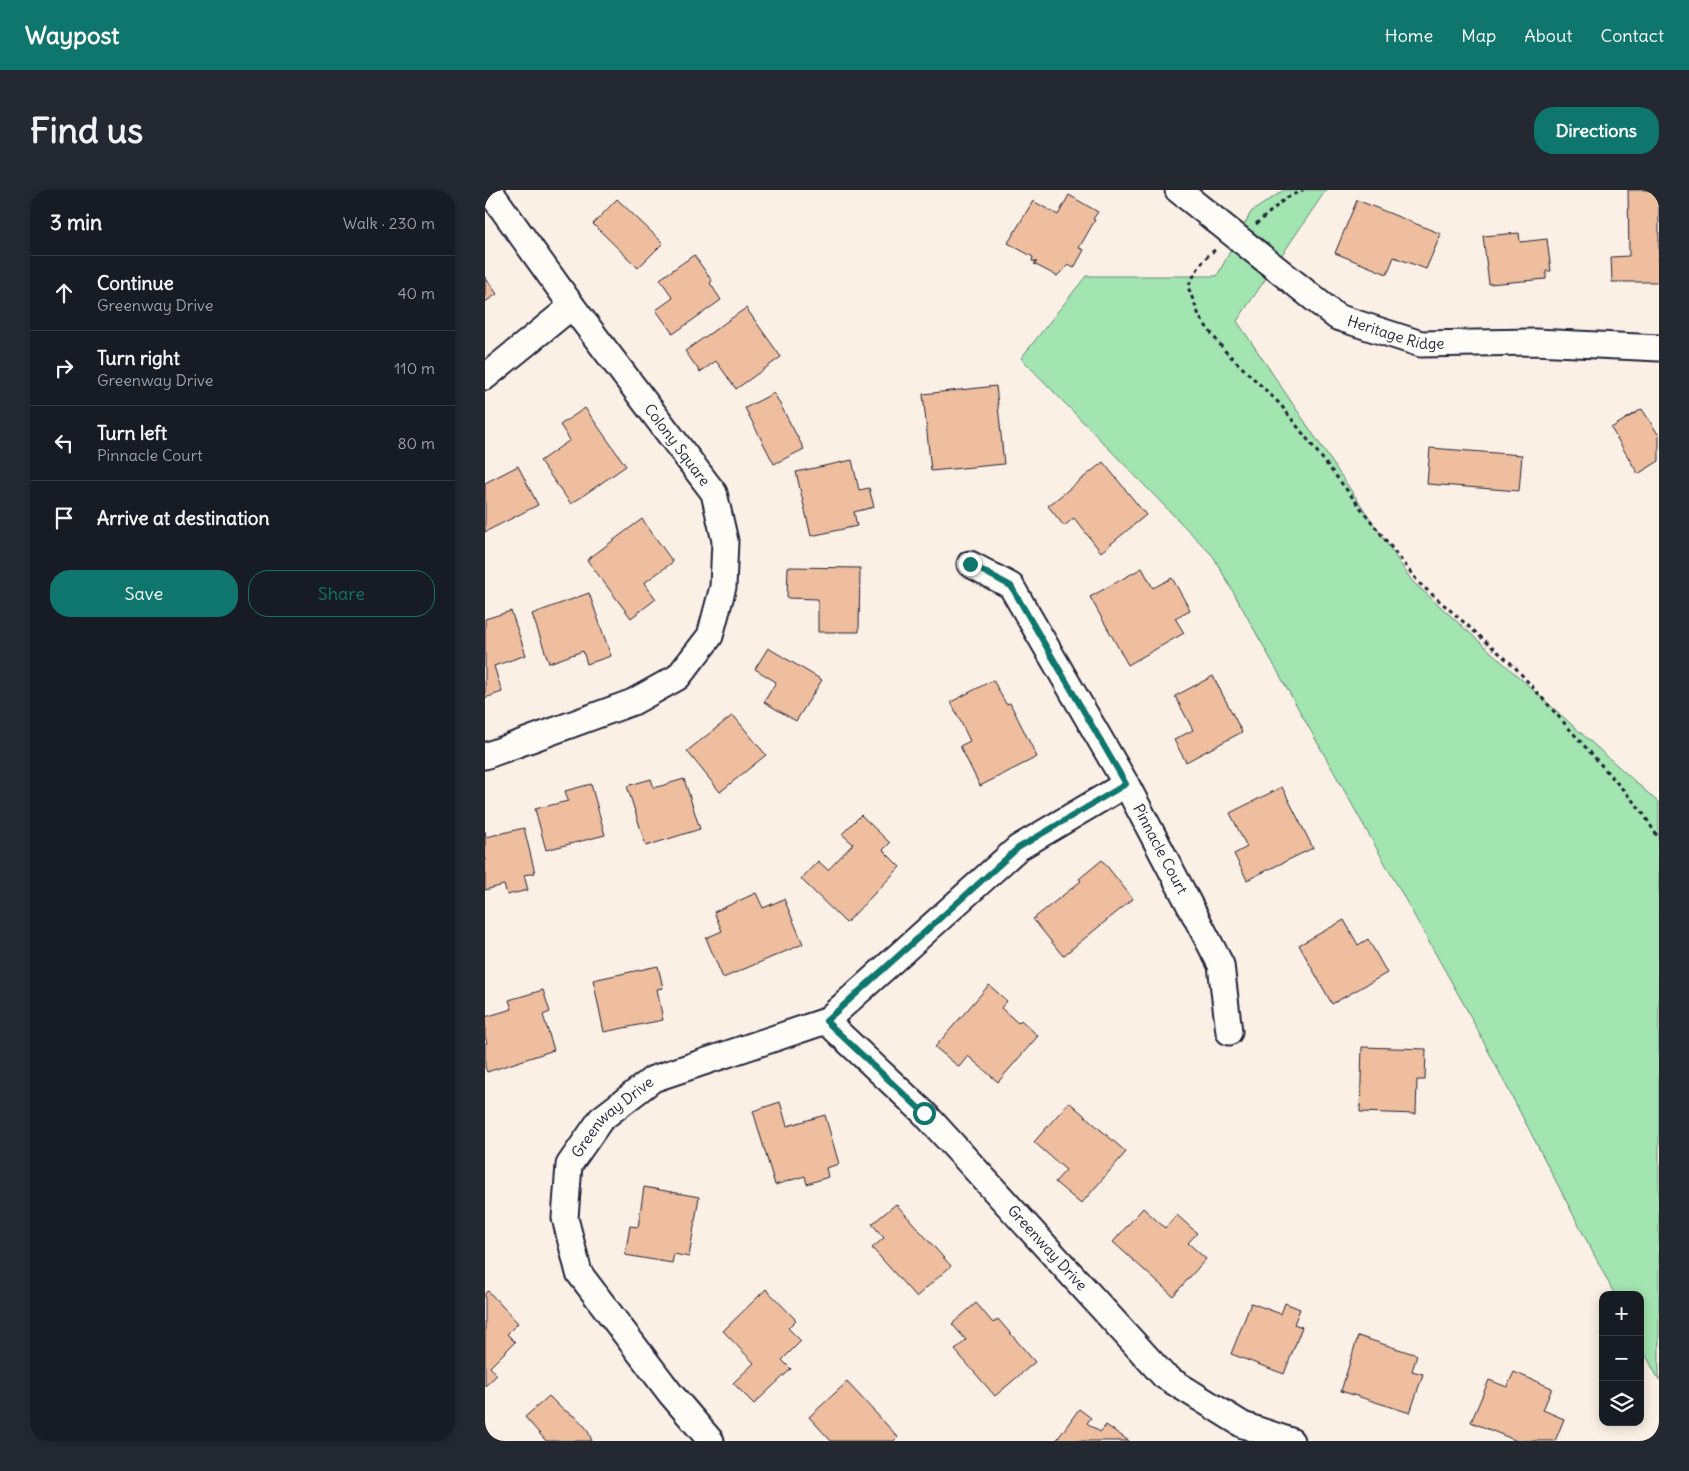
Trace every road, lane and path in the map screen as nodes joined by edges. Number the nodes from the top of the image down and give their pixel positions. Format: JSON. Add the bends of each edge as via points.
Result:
{"nodes":[{"id":1,"x":489,"y":190,"type":"edge"},
{"id":2,"x":1178,"y":190,"type":"edge"},
{"id":3,"x":1303,"y":190,"type":"edge"},
{"id":4,"x":1235,"y":236,"type":"junction"},
{"id":5,"x":572,"y":306,"type":"junction"},
{"id":6,"x":1659,"y":348,"type":"edge"},
{"id":7,"x":485,"y":377,"type":"edge"},
{"id":8,"x":970,"y":564,"type":"dead end"},
{"id":9,"x":485,"y":756,"type":"edge"},
{"id":10,"x":1126,"y":784,"type":"junction"},
{"id":11,"x":1659,"y":839,"type":"edge"},
{"id":12,"x":826,"y":1021,"type":"junction"},
{"id":13,"x":1229,"y":1032,"type":"dead end"},
{"id":14,"x":711,"y":1441,"type":"edge"},
{"id":15,"x":1291,"y":1441,"type":"edge"}],
"edges":[{"from":1,"to":5,"type":"street","name":"Colony Square"},
{"from":2,"to":4,"type":"street","name":"Heritage Ridge"},
{"from":3,"to":4,"type":"path","via":[[1285,198],[1255,225]]},
{"from":4,"to":6,"type":"street","name":"Heritage Ridge","via":[[1337,317],[1421,344],[1535,342]]},
{"from":4,"to":11,"type":"path","via":[[1210,254],[1195,271],[1188,287],[1200,318],[1224,350],[1280,404],[1419,583],[1514,666],[1641,810]]},
{"from":5,"to":7,"type":"street"},
{"from":5,"to":9,"type":"street","name":"Colony Square","via":[[713,493],[725,541],[723,587],[710,636],[678,677],[633,702]]},
{"from":8,"to":10,"type":"street","name":"Pinnacle Court","via":[[1011,586]]},
{"from":10,"to":12,"type":"street","name":"Greenway Drive","via":[[1018,848]]},
{"from":10,"to":13,"type":"street","name":"Pinnacle Court","via":[[1221,965]]},
{"from":12,"to":14,"type":"street","name":"Greenway Drive","via":[[653,1079],[601,1119],[569,1165],[565,1218],[579,1273],[670,1393]]},
{"from":12,"to":15,"type":"street","name":"Greenway Drive","via":[[924,1113],[1164,1376],[1243,1425]]}]}
